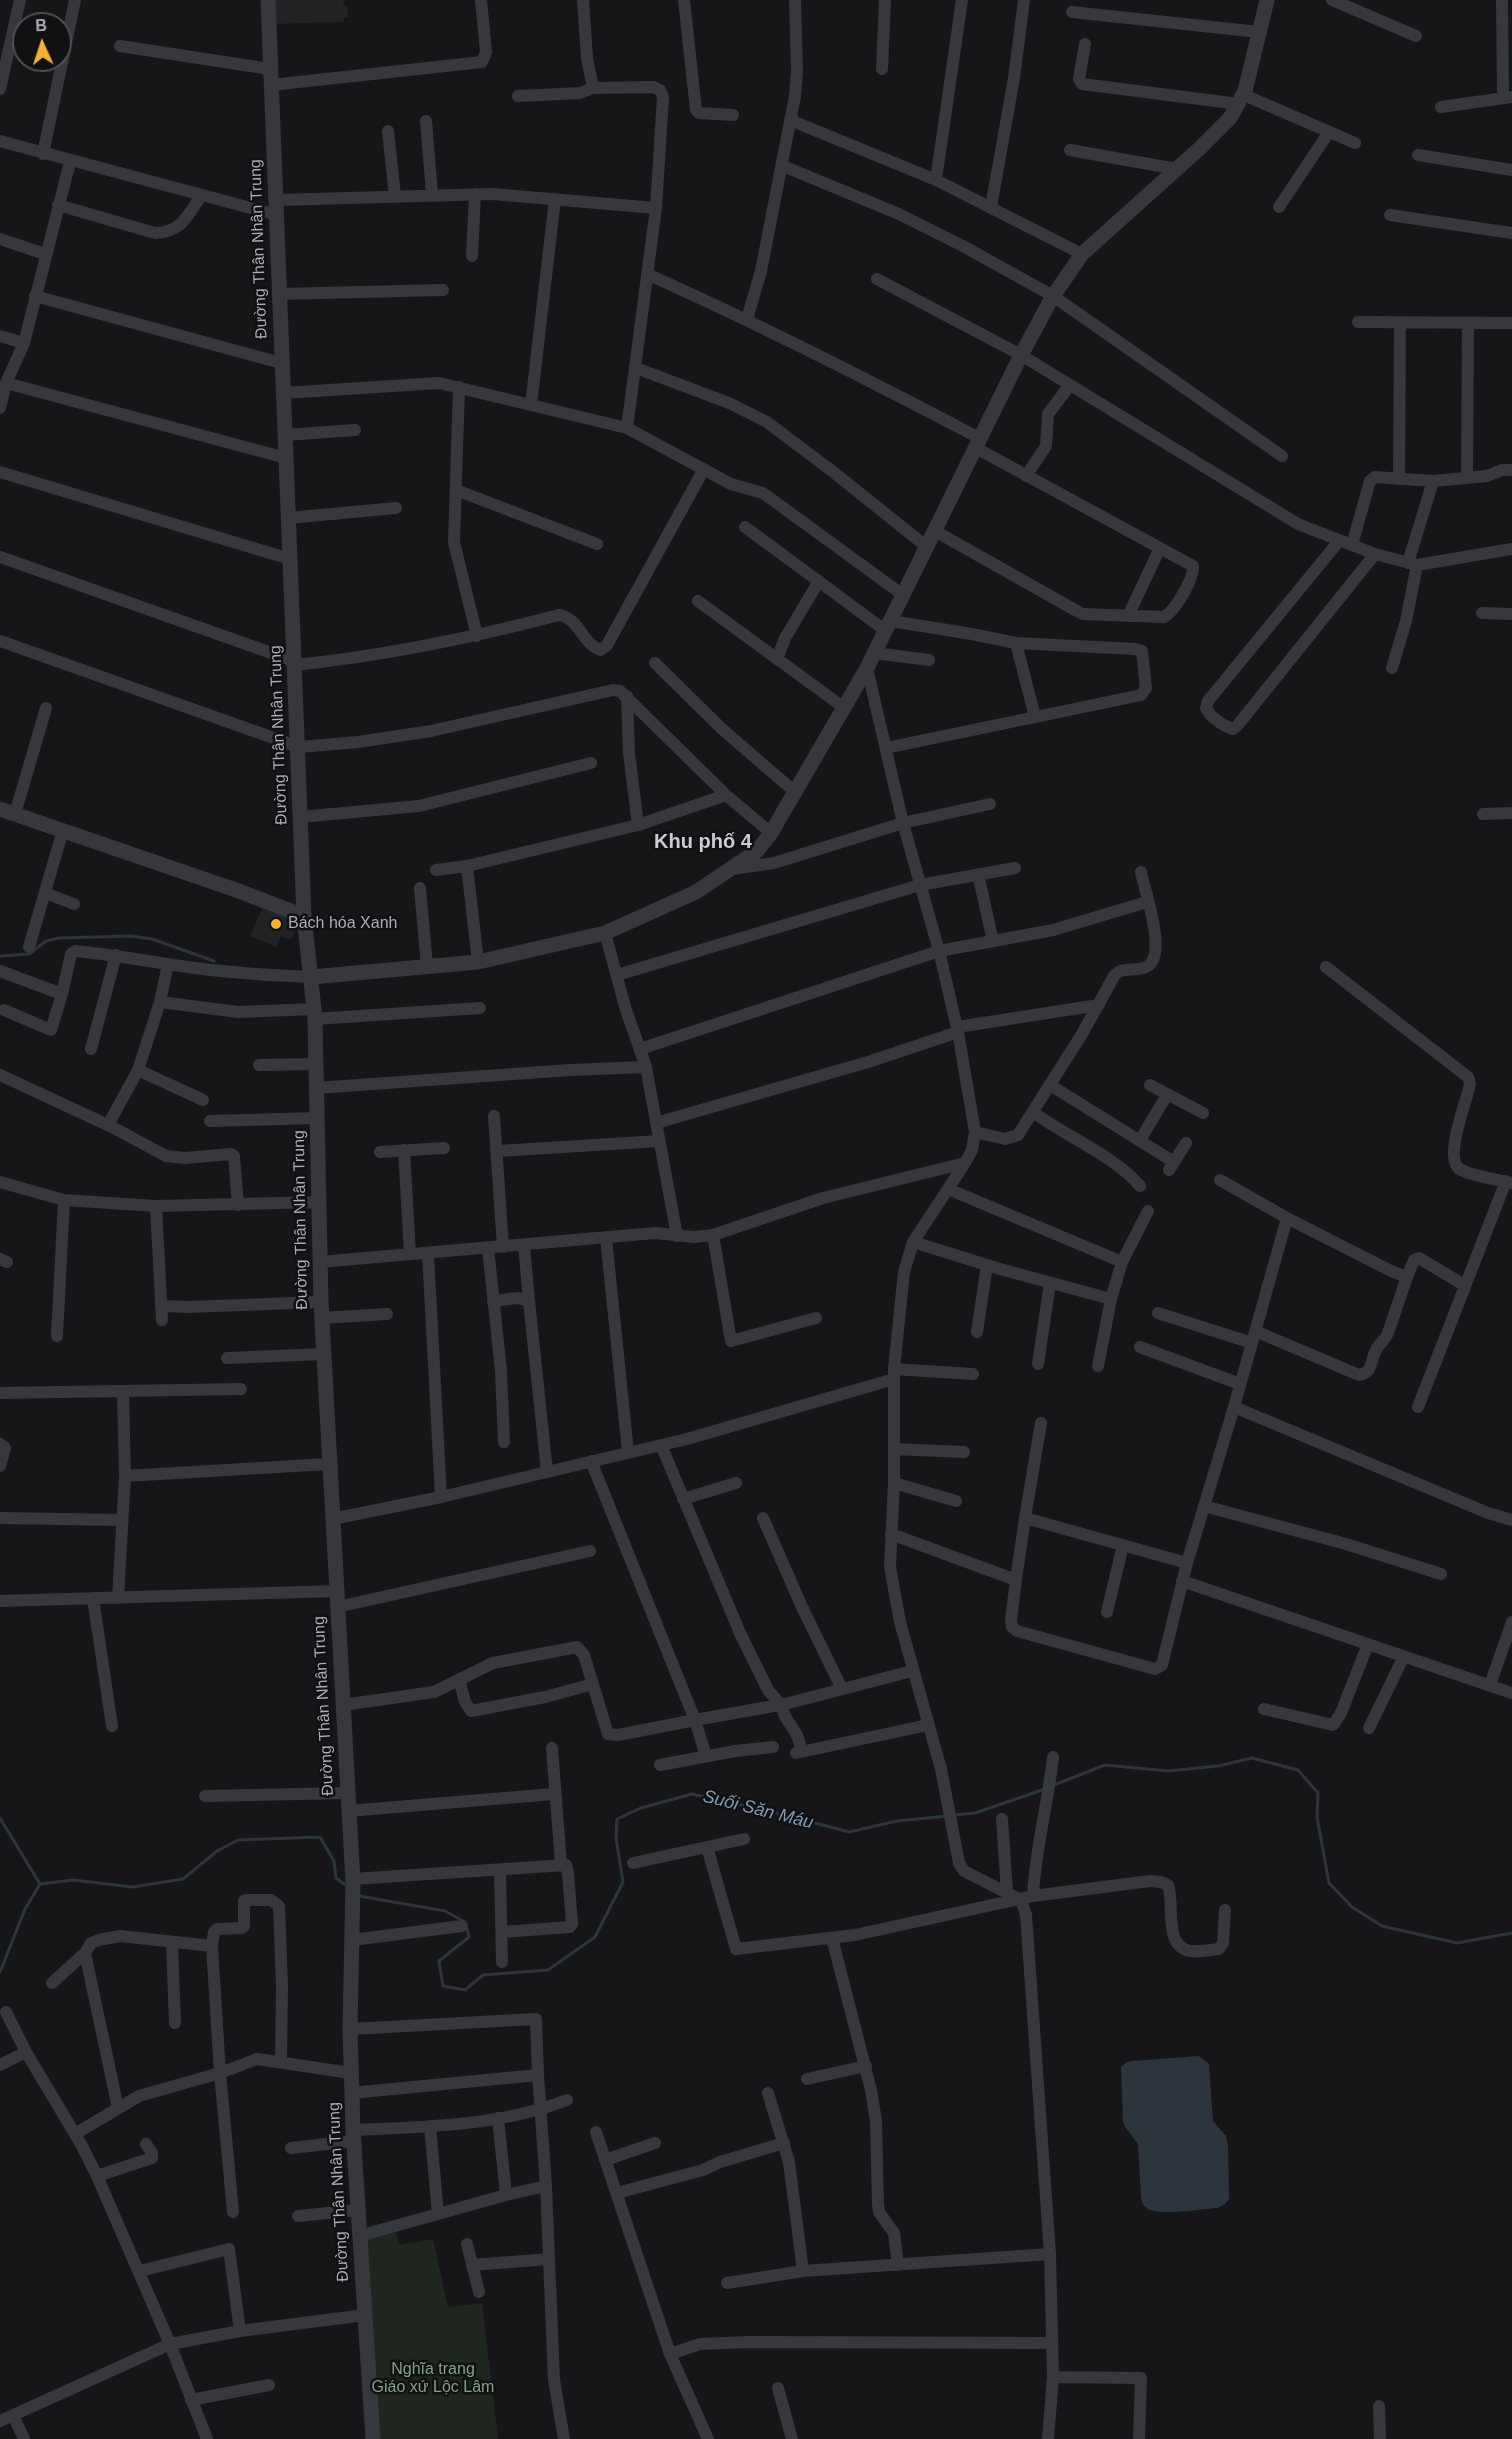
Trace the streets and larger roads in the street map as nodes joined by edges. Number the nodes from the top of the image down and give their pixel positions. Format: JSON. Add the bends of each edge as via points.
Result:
{"nodes":[{"id":1,"x":21,"y":0,"type":"edge"},
{"id":2,"x":75,"y":0,"type":"edge"},
{"id":3,"x":268,"y":0,"type":"edge"},
{"id":4,"x":481,"y":0,"type":"edge"},
{"id":5,"x":583,"y":0,"type":"edge"},
{"id":6,"x":684,"y":0,"type":"edge"},
{"id":7,"x":795,"y":0,"type":"edge"},
{"id":8,"x":885,"y":0,"type":"edge"},
{"id":9,"x":962,"y":0,"type":"edge"},
{"id":10,"x":1024,"y":0,"type":"edge"},
{"id":11,"x":1267,"y":0,"type":"edge"},
{"id":12,"x":1332,"y":0,"type":"edge"},
{"id":13,"x":1502,"y":0,"type":"edge"},
{"id":14,"x":1072,"y":12,"type":"dead end"},
{"id":15,"x":1259,"y":32,"type":"junction"},
{"id":16,"x":1416,"y":36,"type":"dead end"},
{"id":17,"x":1085,"y":44,"type":"dead end"},
{"id":18,"x":120,"y":46,"type":"dead end"},
{"id":19,"x":270,"y":69,"type":"junction"},
{"id":20,"x":882,"y":69,"type":"dead end"},
{"id":21,"x":271,"y":85,"type":"junction"},
{"id":22,"x":593,"y":88,"type":"junction"},
{"id":23,"x":0,"y":89,"type":"edge"},
{"id":24,"x":518,"y":96,"type":"dead end"},
{"id":25,"x":1508,"y":98,"type":"edge"},
{"id":26,"x":1241,"y":99,"type":"junction"},
{"id":27,"x":1441,"y":107,"type":"dead end"},
{"id":28,"x":733,"y":115,"type":"dead end"},
{"id":29,"x":790,"y":120,"type":"junction"},
{"id":30,"x":426,"y":122,"type":"dead end"},
{"id":31,"x":388,"y":131,"type":"dead end"},
{"id":32,"x":1329,"y":132,"type":"junction"},
{"id":33,"x":0,"y":141,"type":"edge"},
{"id":34,"x":1355,"y":143,"type":"dead end"},
{"id":35,"x":1070,"y":150,"type":"dead end"},
{"id":36,"x":43,"y":154,"type":"junction"},
{"id":37,"x":1418,"y":155,"type":"dead end"},
{"id":38,"x":70,"y":162,"type":"junction"},
{"id":39,"x":783,"y":166,"type":"junction"},
{"id":40,"x":1177,"y":169,"type":"junction"},
{"id":41,"x":1512,"y":170,"type":"edge"},
{"id":42,"x":936,"y":180,"type":"junction"},
{"id":43,"x":432,"y":194,"type":"junction"},
{"id":44,"x":476,"y":194,"type":"junction"},
{"id":45,"x":201,"y":196,"type":"junction"},
{"id":46,"x":395,"y":196,"type":"junction"},
{"id":47,"x":555,"y":199,"type":"junction"},
{"id":48,"x":58,"y":205,"type":"junction"},
{"id":49,"x":276,"y":207,"type":"junction"},
{"id":50,"x":991,"y":207,"type":"junction"},
{"id":51,"x":1279,"y":207,"type":"dead end"},
{"id":52,"x":656,"y":208,"type":"junction"},
{"id":53,"x":1390,"y":215,"type":"dead end"},
{"id":54,"x":1512,"y":233,"type":"edge"},
{"id":55,"x":0,"y":239,"type":"edge"},
{"id":56,"x":45,"y":254,"type":"junction"},
{"id":57,"x":1082,"y":254,"type":"junction"},
{"id":58,"x":472,"y":256,"type":"dead end"},
{"id":59,"x":647,"y":274,"type":"junction"},
{"id":60,"x":878,"y":279,"type":"dead end"},
{"id":61,"x":443,"y":290,"type":"dead end"},
{"id":62,"x":279,"y":294,"type":"junction"},
{"id":63,"x":35,"y":296,"type":"junction"},
{"id":64,"x":1053,"y":296,"type":"junction"},
{"id":65,"x":747,"y":319,"type":"junction"},
{"id":66,"x":1358,"y":322,"type":"dead end"},
{"id":67,"x":1400,"y":323,"type":"junction"},
{"id":68,"x":1468,"y":323,"type":"junction"},
{"id":69,"x":1512,"y":323,"type":"edge"},
{"id":70,"x":0,"y":336,"type":"edge"},
{"id":71,"x":24,"y":343,"type":"junction"},
{"id":72,"x":1021,"y":355,"type":"junction"},
{"id":73,"x":281,"y":363,"type":"junction"},
{"id":74,"x":636,"y":368,"type":"junction"},
{"id":75,"x":6,"y":383,"type":"junction"},
{"id":76,"x":1070,"y":385,"type":"junction"},
{"id":77,"x":459,"y":387,"type":"junction"},
{"id":78,"x":283,"y":393,"type":"junction"},
{"id":79,"x":531,"y":405,"type":"junction"},
{"id":80,"x":0,"y":408,"type":"edge"},
{"id":81,"x":627,"y":428,"type":"junction"},
{"id":82,"x":355,"y":429,"type":"dead end"},
{"id":83,"x":285,"y":435,"type":"junction"},
{"id":84,"x":978,"y":444,"type":"junction"},
{"id":85,"x":1282,"y":456,"type":"dead end"},
{"id":86,"x":286,"y":458,"type":"junction"},
{"id":87,"x":704,"y":469,"type":"junction"},
{"id":88,"x":1512,"y":470,"type":"edge"},
{"id":89,"x":0,"y":472,"type":"edge"},
{"id":90,"x":1026,"y":476,"type":"junction"},
{"id":91,"x":1467,"y":478,"type":"junction"},
{"id":92,"x":1400,"y":479,"type":"junction"},
{"id":93,"x":1433,"y":481,"type":"junction"},
{"id":94,"x":456,"y":490,"type":"junction"},
{"id":95,"x":396,"y":508,"type":"dead end"},
{"id":96,"x":288,"y":518,"type":"junction"},
{"id":97,"x":745,"y":527,"type":"dead end"},
{"id":98,"x":935,"y":531,"type":"junction"},
{"id":99,"x":1339,"y":541,"type":"junction"},
{"id":100,"x":597,"y":544,"type":"dead end"},
{"id":101,"x":1352,"y":545,"type":"junction"},
{"id":102,"x":927,"y":547,"type":"junction"},
{"id":103,"x":1160,"y":548,"type":"junction"},
{"id":104,"x":1512,"y":549,"type":"edge"},
{"id":105,"x":1376,"y":554,"type":"junction"},
{"id":106,"x":0,"y":557,"type":"edge"},
{"id":107,"x":290,"y":559,"type":"junction"},
{"id":108,"x":1412,"y":564,"type":"junction"},
{"id":109,"x":819,"y":581,"type":"junction"},
{"id":110,"x":903,"y":595,"type":"junction"},
{"id":111,"x":698,"y":601,"type":"dead end"},
{"id":112,"x":1482,"y":613,"type":"dead end"},
{"id":113,"x":1512,"y":614,"type":"edge"},
{"id":114,"x":1128,"y":616,"type":"junction"},
{"id":115,"x":888,"y":626,"type":"junction"},
{"id":116,"x":477,"y":636,"type":"junction"},
{"id":117,"x":0,"y":641,"type":"edge"},
{"id":118,"x":1016,"y":643,"type":"junction"},
{"id":119,"x":874,"y":653,"type":"junction"},
{"id":120,"x":777,"y":659,"type":"junction"},
{"id":121,"x":929,"y":660,"type":"dead end"},
{"id":122,"x":294,"y":663,"type":"junction"},
{"id":123,"x":655,"y":663,"type":"dead end"},
{"id":124,"x":867,"y":668,"type":"junction"},
{"id":125,"x":1392,"y":668,"type":"dead end"},
{"id":126,"x":627,"y":696,"type":"junction"},
{"id":127,"x":843,"y":707,"type":"junction"},
{"id":128,"x":46,"y":708,"type":"dead end"},
{"id":129,"x":1035,"y":717,"type":"junction"},
{"id":130,"x":299,"y":747,"type":"junction"},
{"id":131,"x":886,"y":748,"type":"junction"},
{"id":132,"x":591,"y":763,"type":"dead end"},
{"id":133,"x":795,"y":792,"type":"junction"},
{"id":134,"x":726,"y":795,"type":"junction"},
{"id":135,"x":990,"y":804,"type":"dead end"},
{"id":136,"x":0,"y":809,"type":"edge"},
{"id":137,"x":1512,"y":813,"type":"edge"},
{"id":138,"x":15,"y":814,"type":"junction"},
{"id":139,"x":1483,"y":814,"type":"dead end"},
{"id":140,"x":300,"y":817,"type":"junction"},
{"id":141,"x":903,"y":823,"type":"junction"},
{"id":142,"x":638,"y":825,"type":"junction"},
{"id":143,"x":63,"y":830,"type":"junction"},
{"id":144,"x":771,"y":833,"type":"junction"},
{"id":145,"x":467,"y":866,"type":"junction"},
{"id":146,"x":1015,"y":868,"type":"dead end"},
{"id":147,"x":732,"y":869,"type":"junction"},
{"id":148,"x":436,"y":870,"type":"dead end"},
{"id":149,"x":1141,"y":872,"type":"dead end"},
{"id":150,"x":978,"y":874,"type":"junction"},
{"id":151,"x":920,"y":885,"type":"junction"},
{"id":152,"x":420,"y":888,"type":"dead end"},
{"id":153,"x":45,"y":892,"type":"junction"},
{"id":154,"x":1147,"y":902,"type":"junction"},
{"id":155,"x":74,"y":904,"type":"dead end"},
{"id":156,"x":304,"y":916,"type":"junction"},
{"id":157,"x":605,"y":933,"type":"junction"},
{"id":158,"x":993,"y":941,"type":"junction"},
{"id":159,"x":29,"y":947,"type":"dead end"},
{"id":160,"x":939,"y":951,"type":"junction"},
{"id":161,"x":116,"y":955,"type":"junction"},
{"id":162,"x":478,"y":962,"type":"junction"},
{"id":163,"x":168,"y":964,"type":"junction"},
{"id":164,"x":427,"y":966,"type":"junction"},
{"id":165,"x":1326,"y":967,"type":"dead end"},
{"id":166,"x":0,"y":971,"type":"edge"},
{"id":167,"x":617,"y":975,"type":"junction"},
{"id":168,"x":311,"y":977,"type":"junction"},
{"id":169,"x":62,"y":994,"type":"junction"},
{"id":170,"x":160,"y":1002,"type":"junction"},
{"id":171,"x":1099,"y":1005,"type":"junction"},
{"id":172,"x":480,"y":1008,"type":"dead end"},
{"id":173,"x":4,"y":1010,"type":"dead end"},
{"id":174,"x":314,"y":1014,"type":"junction"},
{"id":175,"x":957,"y":1029,"type":"junction"},
{"id":176,"x":91,"y":1049,"type":"dead end"},
{"id":177,"x":640,"y":1049,"type":"junction"},
{"id":178,"x":316,"y":1064,"type":"junction"},
{"id":179,"x":259,"y":1065,"type":"dead end"},
{"id":180,"x":646,"y":1067,"type":"junction"},
{"id":181,"x":138,"y":1070,"type":"junction"},
{"id":182,"x":0,"y":1075,"type":"edge"},
{"id":183,"x":1050,"y":1085,"type":"junction"},
{"id":184,"x":1150,"y":1085,"type":"dead end"},
{"id":185,"x":316,"y":1088,"type":"junction"},
{"id":186,"x":1167,"y":1095,"type":"junction"},
{"id":187,"x":203,"y":1100,"type":"dead end"},
{"id":188,"x":1033,"y":1112,"type":"junction"},
{"id":189,"x":1203,"y":1113,"type":"dead end"},
{"id":190,"x":494,"y":1116,"type":"dead end"},
{"id":191,"x":317,"y":1118,"type":"junction"},
{"id":192,"x":210,"y":1121,"type":"dead end"},
{"id":193,"x":656,"y":1123,"type":"junction"},
{"id":194,"x":108,"y":1125,"type":"junction"},
{"id":195,"x":975,"y":1132,"type":"junction"},
{"id":196,"x":1140,"y":1140,"type":"junction"},
{"id":197,"x":660,"y":1141,"type":"junction"},
{"id":198,"x":1186,"y":1143,"type":"dead end"},
{"id":199,"x":444,"y":1148,"type":"dead end"},
{"id":200,"x":404,"y":1150,"type":"junction"},
{"id":201,"x":498,"y":1151,"type":"junction"},
{"id":202,"x":380,"y":1152,"type":"dead end"},
{"id":203,"x":965,"y":1163,"type":"junction"},
{"id":204,"x":1220,"y":1180,"type":"dead end"},
{"id":205,"x":0,"y":1182,"type":"edge"},
{"id":206,"x":1509,"y":1182,"type":"edge"},
{"id":207,"x":1140,"y":1186,"type":"dead end"},
{"id":208,"x":948,"y":1189,"type":"junction"},
{"id":209,"x":64,"y":1200,"type":"junction"},
{"id":210,"x":319,"y":1202,"type":"junction"},
{"id":211,"x":238,"y":1205,"type":"junction"},
{"id":212,"x":156,"y":1206,"type":"junction"},
{"id":213,"x":1148,"y":1211,"type":"dead end"},
{"id":214,"x":1287,"y":1218,"type":"junction"},
{"id":215,"x":713,"y":1235,"type":"junction"},
{"id":216,"x":677,"y":1236,"type":"junction"},
{"id":217,"x":606,"y":1238,"type":"junction"},
{"id":218,"x":913,"y":1242,"type":"junction"},
{"id":219,"x":524,"y":1245,"type":"junction"},
{"id":220,"x":503,"y":1246,"type":"junction"},
{"id":221,"x":488,"y":1248,"type":"junction"},
{"id":222,"x":428,"y":1253,"type":"junction"},
{"id":223,"x":410,"y":1254,"type":"junction"},
{"id":224,"x":319,"y":1262,"type":"junction"},
{"id":225,"x":1122,"y":1262,"type":"junction"},
{"id":226,"x":987,"y":1265,"type":"junction"},
{"id":227,"x":1407,"y":1276,"type":"junction"},
{"id":228,"x":1050,"y":1283,"type":"junction"},
{"id":229,"x":1464,"y":1285,"type":"junction"},
{"id":230,"x":1111,"y":1299,"type":"junction"},
{"id":231,"x":494,"y":1301,"type":"junction"},
{"id":232,"x":529,"y":1301,"type":"junction"},
{"id":233,"x":321,"y":1302,"type":"junction"},
{"id":234,"x":161,"y":1306,"type":"junction"},
{"id":235,"x":1158,"y":1312,"type":"dead end"},
{"id":236,"x":387,"y":1314,"type":"dead end"},
{"id":237,"x":322,"y":1318,"type":"junction"},
{"id":238,"x":816,"y":1318,"type":"dead end"},
{"id":239,"x":162,"y":1320,"type":"dead end"},
{"id":240,"x":977,"y":1332,"type":"dead end"},
{"id":241,"x":57,"y":1336,"type":"dead end"},
{"id":242,"x":1254,"y":1337,"type":"junction"},
{"id":243,"x":1140,"y":1347,"type":"dead end"},
{"id":244,"x":323,"y":1354,"type":"junction"},
{"id":245,"x":227,"y":1358,"type":"dead end"},
{"id":246,"x":1038,"y":1364,"type":"dead end"},
{"id":247,"x":1098,"y":1366,"type":"dead end"},
{"id":248,"x":894,"y":1374,"type":"junction"},
{"id":249,"x":973,"y":1374,"type":"dead end"},
{"id":250,"x":1240,"y":1384,"type":"junction"},
{"id":251,"x":241,"y":1389,"type":"dead end"},
{"id":252,"x":0,"y":1393,"type":"edge"},
{"id":253,"x":123,"y":1393,"type":"junction"},
{"id":254,"x":1234,"y":1407,"type":"junction"},
{"id":255,"x":1418,"y":1407,"type":"dead end"},
{"id":256,"x":1041,"y":1423,"type":"dead end"},
{"id":257,"x":504,"y":1442,"type":"dead end"},
{"id":258,"x":0,"y":1444,"type":"edge"},
{"id":259,"x":661,"y":1445,"type":"junction"},
{"id":260,"x":894,"y":1449,"type":"junction"},
{"id":261,"x":628,"y":1452,"type":"junction"},
{"id":262,"x":964,"y":1452,"type":"dead end"},
{"id":263,"x":591,"y":1461,"type":"junction"},
{"id":264,"x":328,"y":1464,"type":"junction"},
{"id":265,"x":0,"y":1466,"type":"edge"},
{"id":266,"x":547,"y":1472,"type":"junction"},
{"id":267,"x":125,"y":1476,"type":"junction"},
{"id":268,"x":736,"y":1483,"type":"dead end"},
{"id":269,"x":894,"y":1483,"type":"junction"},
{"id":270,"x":441,"y":1497,"type":"junction"},
{"id":271,"x":683,"y":1499,"type":"junction"},
{"id":272,"x":956,"y":1501,"type":"dead end"},
{"id":273,"x":1204,"y":1506,"type":"junction"},
{"id":274,"x":0,"y":1518,"type":"edge"},
{"id":275,"x":763,"y":1518,"type":"dead end"},
{"id":276,"x":1025,"y":1518,"type":"junction"},
{"id":277,"x":332,"y":1519,"type":"junction"},
{"id":278,"x":122,"y":1520,"type":"junction"},
{"id":279,"x":1512,"y":1520,"type":"edge"},
{"id":280,"x":891,"y":1534,"type":"junction"},
{"id":281,"x":1123,"y":1545,"type":"junction"},
{"id":282,"x":590,"y":1551,"type":"dead end"},
{"id":283,"x":1187,"y":1563,"type":"junction"},
{"id":284,"x":1441,"y":1574,"type":"dead end"},
{"id":285,"x":1016,"y":1580,"type":"junction"},
{"id":286,"x":1182,"y":1581,"type":"junction"},
{"id":287,"x":93,"y":1598,"type":"junction"},
{"id":288,"x":118,"y":1598,"type":"junction"},
{"id":289,"x":337,"y":1599,"type":"junction"},
{"id":290,"x":0,"y":1601,"type":"edge"},
{"id":291,"x":1107,"y":1612,"type":"dead end"},
{"id":292,"x":1512,"y":1622,"type":"edge"},
{"id":293,"x":1368,"y":1644,"type":"junction"},
{"id":294,"x":1404,"y":1656,"type":"junction"},
{"id":295,"x":912,"y":1671,"type":"junction"},
{"id":296,"x":459,"y":1679,"type":"junction"},
{"id":297,"x":593,"y":1684,"type":"junction"},
{"id":298,"x":1490,"y":1685,"type":"junction"},
{"id":299,"x":842,"y":1689,"type":"junction"},
{"id":300,"x":1512,"y":1693,"type":"edge"},
{"id":301,"x":343,"y":1705,"type":"junction"},
{"id":302,"x":781,"y":1705,"type":"junction"},
{"id":303,"x":1264,"y":1709,"type":"dead end"},
{"id":304,"x":695,"y":1720,"type":"junction"},
{"id":305,"x":928,"y":1725,"type":"junction"},
{"id":306,"x":112,"y":1726,"type":"dead end"},
{"id":307,"x":1369,"y":1728,"type":"dead end"},
{"id":308,"x":773,"y":1747,"type":"dead end"},
{"id":309,"x":552,"y":1748,"type":"dead end"},
{"id":310,"x":706,"y":1756,"type":"junction"},
{"id":311,"x":1053,"y":1757,"type":"dead end"},
{"id":312,"x":660,"y":1765,"type":"dead end"},
{"id":313,"x":347,"y":1793,"type":"junction"},
{"id":314,"x":554,"y":1794,"type":"junction"},
{"id":315,"x":205,"y":1796,"type":"dead end"},
{"id":316,"x":348,"y":1811,"type":"junction"},
{"id":317,"x":1002,"y":1819,"type":"dead end"},
{"id":318,"x":744,"y":1839,"type":"dead end"},
{"id":319,"x":707,"y":1847,"type":"junction"},
{"id":320,"x":633,"y":1863,"type":"dead end"},
{"id":321,"x":561,"y":1864,"type":"junction"},
{"id":322,"x":500,"y":1869,"type":"junction"},
{"id":323,"x":353,"y":1881,"type":"junction"},
{"id":324,"x":1007,"y":1892,"type":"junction"},
{"id":325,"x":1027,"y":1898,"type":"junction"},
{"id":326,"x":1225,"y":1910,"type":"dead end"},
{"id":327,"x":462,"y":1926,"type":"dead end"},
{"id":328,"x":502,"y":1932,"type":"junction"},
{"id":329,"x":832,"y":1938,"type":"junction"},
{"id":330,"x":352,"y":1940,"type":"junction"},
{"id":331,"x":172,"y":1942,"type":"junction"},
{"id":332,"x":212,"y":1946,"type":"junction"},
{"id":333,"x":86,"y":1953,"type":"junction"},
{"id":334,"x":502,"y":1962,"type":"dead end"},
{"id":335,"x":52,"y":1983,"type":"dead end"},
{"id":336,"x":6,"y":2012,"type":"dead end"},
{"id":337,"x":175,"y":2023,"type":"dead end"},
{"id":338,"x":350,"y":2029,"type":"junction"},
{"id":339,"x":26,"y":2052,"type":"junction"},
{"id":340,"x":280,"y":2061,"type":"junction"},
{"id":341,"x":0,"y":2065,"type":"edge"},
{"id":342,"x":866,"y":2066,"type":"junction"},
{"id":343,"x":220,"y":2073,"type":"junction"},
{"id":344,"x":351,"y":2073,"type":"junction"},
{"id":345,"x":538,"y":2075,"type":"junction"},
{"id":346,"x":807,"y":2079,"type":"dead end"},
{"id":347,"x":351,"y":2093,"type":"junction"},
{"id":348,"x":768,"y":2093,"type":"dead end"},
{"id":349,"x":567,"y":2100,"type":"dead end"},
{"id":350,"x":118,"y":2108,"type":"junction"},
{"id":351,"x":539,"y":2111,"type":"junction"},
{"id":352,"x":498,"y":2118,"type":"junction"},
{"id":353,"x":430,"y":2126,"type":"junction"},
{"id":354,"x":596,"y":2132,"type":"dead end"},
{"id":355,"x":75,"y":2134,"type":"junction"},
{"id":356,"x":353,"y":2135,"type":"junction"},
{"id":357,"x":655,"y":2143,"type":"dead end"},
{"id":358,"x":784,"y":2143,"type":"junction"},
{"id":359,"x":146,"y":2144,"type":"dead end"},
{"id":360,"x":291,"y":2148,"type":"dead end"},
{"id":361,"x":605,"y":2160,"type":"junction"},
{"id":362,"x":97,"y":2176,"type":"junction"},
{"id":363,"x":546,"y":2186,"type":"junction"},
{"id":364,"x":617,"y":2193,"type":"junction"},
{"id":365,"x":506,"y":2195,"type":"junction"},
{"id":366,"x":358,"y":2210,"type":"junction"},
{"id":367,"x":233,"y":2212,"type":"dead end"},
{"id":368,"x":438,"y":2214,"type":"junction"},
{"id":369,"x":298,"y":2216,"type":"dead end"},
{"id":370,"x":359,"y":2236,"type":"junction"},
{"id":371,"x":467,"y":2244,"type":"dead end"},
{"id":372,"x":1050,"y":2254,"type":"junction"},
{"id":373,"x":549,"y":2259,"type":"junction"},
{"id":374,"x":472,"y":2265,"type":"junction"},
{"id":375,"x":898,"y":2265,"type":"junction"},
{"id":376,"x":140,"y":2271,"type":"junction"},
{"id":377,"x":803,"y":2271,"type":"junction"},
{"id":378,"x":727,"y":2283,"type":"dead end"},
{"id":379,"x":479,"y":2292,"type":"dead end"},
{"id":380,"x":365,"y":2315,"type":"junction"},
{"id":381,"x":240,"y":2331,"type":"junction"},
{"id":382,"x":170,"y":2343,"type":"junction"},
{"id":383,"x":1051,"y":2343,"type":"junction"},
{"id":384,"x":670,"y":2354,"type":"junction"},
{"id":385,"x":1053,"y":2377,"type":"junction"},
{"id":386,"x":269,"y":2385,"type":"dead end"},
{"id":387,"x":778,"y":2388,"type":"dead end"},
{"id":388,"x":191,"y":2400,"type":"junction"},
{"id":389,"x":1379,"y":2406,"type":"dead end"},
{"id":390,"x":13,"y":2415,"type":"junction"},
{"id":391,"x":0,"y":2421,"type":"edge"},
{"id":392,"x":24,"y":2439,"type":"edge"},
{"id":393,"x":207,"y":2439,"type":"edge"},
{"id":394,"x":373,"y":2439,"type":"edge"},
{"id":395,"x":564,"y":2439,"type":"edge"},
{"id":396,"x":708,"y":2439,"type":"edge"},
{"id":397,"x":792,"y":2439,"type":"edge"},
{"id":398,"x":1048,"y":2439,"type":"edge"},
{"id":399,"x":1139,"y":2439,"type":"edge"},
{"id":400,"x":1380,"y":2439,"type":"edge"}],
"edges":[{"from":1,"to":23,"type":"street"},
{"from":2,"to":36,"type":"street"},
{"from":3,"to":19,"type":"street","name":"Đường Thân Nhân Trung"},
{"from":4,"to":21,"type":"street","via":[[486,52],[482,62]]},
{"from":5,"to":22,"type":"street"},
{"from":6,"to":28,"type":"street","via":[[696,110]]},
{"from":7,"to":29,"type":"street","via":[[797,71]]},
{"from":8,"to":20,"type":"street"},
{"from":9,"to":42,"type":"street"},
{"from":10,"to":50,"type":"street"},
{"from":11,"to":15,"type":"street"},
{"from":12,"to":16,"type":"street"},
{"from":13,"to":25,"type":"street"},
{"from":14,"to":15,"type":"street"},
{"from":15,"to":26,"type":"street"},
{"from":17,"to":26,"type":"street","via":[[1079,79],[1082,84]]},
{"from":18,"to":19,"type":"street"},
{"from":19,"to":21,"type":"street","name":"Đường Thân Nhân Trung"},
{"from":21,"to":49,"type":"street","name":"Đường Thân Nhân Trung"},
{"from":22,"to":24,"type":"street","via":[[580,93]]},
{"from":22,"to":52,"type":"street","via":[[644,86],[662,92]]},
{"from":25,"to":27,"type":"street"},
{"from":26,"to":32,"type":"street"},
{"from":26,"to":40,"type":"street","via":[[1217,132]]},
{"from":29,"to":39,"type":"street"},
{"from":29,"to":42,"type":"street"},
{"from":30,"to":43,"type":"street"},
{"from":31,"to":46,"type":"street"},
{"from":32,"to":34,"type":"street"},
{"from":32,"to":51,"type":"street"},
{"from":33,"to":36,"type":"street"},
{"from":35,"to":40,"type":"street"},
{"from":36,"to":38,"type":"street"},
{"from":37,"to":41,"type":"street"},
{"from":38,"to":45,"type":"street"},
{"from":38,"to":48,"type":"street"},
{"from":39,"to":64,"type":"street","via":[[899,214]]},
{"from":39,"to":65,"type":"street"},
{"from":40,"to":57,"type":"street"},
{"from":42,"to":50,"type":"street"},
{"from":43,"to":44,"type":"street"},
{"from":43,"to":46,"type":"street"},
{"from":44,"to":47,"type":"street"},
{"from":44,"to":58,"type":"street"},
{"from":45,"to":48,"type":"street","via":[[178,228],[155,233]]},
{"from":45,"to":49,"type":"street"},
{"from":46,"to":49,"type":"street"},
{"from":47,"to":52,"type":"street"},
{"from":47,"to":79,"type":"street"},
{"from":48,"to":56,"type":"street"},
{"from":49,"to":62,"type":"street","name":"Đường Thân Nhân Trung"},
{"from":50,"to":57,"type":"street"},
{"from":52,"to":59,"type":"street"},
{"from":53,"to":54,"type":"street"},
{"from":55,"to":56,"type":"street"},
{"from":56,"to":63,"type":"street"},
{"from":57,"to":64,"type":"street"},
{"from":59,"to":65,"type":"street"},
{"from":59,"to":74,"type":"street"},
{"from":60,"to":72,"type":"street"},
{"from":61,"to":62,"type":"street"},
{"from":62,"to":73,"type":"street","name":"Đường Thân Nhân Trung"},
{"from":63,"to":71,"type":"street"},
{"from":63,"to":73,"type":"street"},
{"from":64,"to":72,"type":"street"},
{"from":64,"to":85,"type":"street"},
{"from":65,"to":84,"type":"street","via":[[871,381]]},
{"from":66,"to":67,"type":"street"},
{"from":67,"to":68,"type":"street"},
{"from":67,"to":92,"type":"street"},
{"from":68,"to":69,"type":"street"},
{"from":68,"to":91,"type":"street"},
{"from":70,"to":71,"type":"street"},
{"from":71,"to":75,"type":"street"},
{"from":72,"to":76,"type":"street"},
{"from":72,"to":84,"type":"street"},
{"from":73,"to":78,"type":"street","name":"Đường Thân Nhân Trung"},
{"from":74,"to":81,"type":"street"},
{"from":74,"to":102,"type":"street","via":[[729,403],[767,422]]},
{"from":75,"to":80,"type":"street"},
{"from":75,"to":86,"type":"street"},
{"from":76,"to":90,"type":"street","via":[[1048,414],[1046,446]]},
{"from":76,"to":99,"type":"street","via":[[1270,508]]},
{"from":77,"to":78,"type":"street","via":[[439,383]]},
{"from":77,"to":79,"type":"street"},
{"from":77,"to":94,"type":"street"},
{"from":78,"to":83,"type":"street","name":"Đường Thân Nhân Trung"},
{"from":79,"to":81,"type":"street"},
{"from":81,"to":87,"type":"street"},
{"from":82,"to":83,"type":"street"},
{"from":83,"to":86,"type":"street","name":"Đường Thân Nhân Trung"},
{"from":84,"to":90,"type":"street"},
{"from":84,"to":98,"type":"street"},
{"from":86,"to":96,"type":"street","name":"Đường Thân Nhân Trung"},
{"from":87,"to":110,"type":"street","via":[[730,484],[763,493]]},
{"from":87,"to":116,"type":"street","via":[[603,649],[592,646],[573,621],[559,615]]},
{"from":88,"to":91,"type":"street"},
{"from":89,"to":107,"type":"street"},
{"from":90,"to":103,"type":"street"},
{"from":91,"to":93,"type":"street"},
{"from":92,"to":93,"type":"street"},
{"from":92,"to":101,"type":"street","via":[[1372,479]]},
{"from":93,"to":108,"type":"street"},
{"from":94,"to":100,"type":"street"},
{"from":94,"to":116,"type":"street","via":[[454,542]]},
{"from":95,"to":96,"type":"street"},
{"from":96,"to":107,"type":"street","name":"Đường Thân Nhân Trung"},
{"from":97,"to":109,"type":"street"},
{"from":98,"to":102,"type":"street"},
{"from":98,"to":114,"type":"street","via":[[1083,614]]},
{"from":99,"to":101,"type":"street"},
{"from":99,"to":105,"type":"street","via":[[1208,700],[1208,713],[1228,728],[1237,726]]},
{"from":101,"to":105,"type":"street"},
{"from":102,"to":110,"type":"street"},
{"from":103,"to":114,"type":"street"},
{"from":103,"to":114,"type":"street","via":[[1193,566],[1192,576],[1171,613],[1164,617]]},
{"from":104,"to":108,"type":"street"},
{"from":105,"to":108,"type":"street"},
{"from":106,"to":122,"type":"street"},
{"from":107,"to":122,"type":"street","name":"Đường Thân Nhân Trung"},
{"from":108,"to":125,"type":"street","via":[[1406,621]]},
{"from":109,"to":115,"type":"street"},
{"from":109,"to":120,"type":"street"},
{"from":110,"to":115,"type":"street"},
{"from":111,"to":120,"type":"street"},
{"from":112,"to":113,"type":"street"},
{"from":115,"to":118,"type":"street","via":[[972,634]]},
{"from":115,"to":119,"type":"street"},
{"from":116,"to":122,"type":"street","via":[[385,654]]},
{"from":117,"to":130,"type":"street"},
{"from":118,"to":129,"type":"street"},
{"from":118,"to":129,"type":"street","via":[[1142,651],[1146,688],[1142,694]]},
{"from":119,"to":121,"type":"street"},
{"from":119,"to":124,"type":"street"},
{"from":120,"to":127,"type":"street"},
{"from":122,"to":130,"type":"street","name":"Đường Thân Nhân Trung"},
{"from":123,"to":133,"type":"street","via":[[722,729]]},
{"from":124,"to":127,"type":"street"},
{"from":124,"to":131,"type":"street"},
{"from":126,"to":130,"type":"street","via":[[613,690],[431,731]]},
{"from":126,"to":134,"type":"street"},
{"from":126,"to":142,"type":"street"},
{"from":127,"to":133,"type":"street"},
{"from":128,"to":138,"type":"street"},
{"from":129,"to":131,"type":"street"},
{"from":130,"to":140,"type":"street","name":"Đường Thân Nhân Trung"},
{"from":131,"to":141,"type":"street"},
{"from":132,"to":140,"type":"street","via":[[419,806]]},
{"from":133,"to":144,"type":"street"},
{"from":134,"to":142,"type":"street"},
{"from":134,"to":144,"type":"street"},
{"from":135,"to":141,"type":"street"},
{"from":136,"to":138,"type":"street"},
{"from":137,"to":139,"type":"street"},
{"from":138,"to":143,"type":"street"},
{"from":140,"to":156,"type":"street","name":"Đường Thân Nhân Trung"},
{"from":141,"to":147,"type":"street","via":[[774,863]]},
{"from":141,"to":151,"type":"street"},
{"from":142,"to":145,"type":"street"},
{"from":143,"to":153,"type":"street"},
{"from":143,"to":156,"type":"street"},
{"from":144,"to":147,"type":"street","via":[[757,851]]},
{"from":145,"to":148,"type":"street"},
{"from":145,"to":162,"type":"street"},
{"from":146,"to":150,"type":"street"},
{"from":147,"to":157,"type":"street","via":[[696,892]]},
{"from":149,"to":154,"type":"street"},
{"from":150,"to":151,"type":"street"},
{"from":150,"to":158,"type":"street"},
{"from":151,"to":160,"type":"street"},
{"from":151,"to":167,"type":"street"},
{"from":152,"to":164,"type":"street"},
{"from":153,"to":155,"type":"street"},
{"from":153,"to":159,"type":"street"},
{"from":154,"to":158,"type":"street","via":[[1053,930]]},
{"from":154,"to":171,"type":"street","via":[[1154,927],[1154,958],[1144,968],[1117,972]]},
{"from":156,"to":168,"type":"street","name":"Đường Thân Nhân Trung"},
{"from":157,"to":162,"type":"street"},
{"from":157,"to":167,"type":"street"},
{"from":158,"to":160,"type":"street"},
{"from":160,"to":175,"type":"street"},
{"from":160,"to":177,"type":"street"},
{"from":161,"to":163,"type":"street"},
{"from":161,"to":169,"type":"street","via":[[72,952]]},
{"from":161,"to":176,"type":"street"},
{"from":162,"to":164,"type":"street"},
{"from":163,"to":168,"type":"street"},
{"from":163,"to":170,"type":"street"},
{"from":164,"to":168,"type":"street"},
{"from":165,"to":206,"type":"street","via":[[1468,1077],[1470,1084],[1453,1148],[1454,1161],[1461,1170]]},
{"from":166,"to":169,"type":"street"},
{"from":167,"to":177,"type":"street"},
{"from":168,"to":174,"type":"street","name":"Đường Thân Nhân Trung"},
{"from":169,"to":173,"type":"street","via":[[51,1030]]},
{"from":170,"to":174,"type":"street"},
{"from":170,"to":181,"type":"street"},
{"from":171,"to":175,"type":"street"},
{"from":171,"to":183,"type":"street"},
{"from":172,"to":174,"type":"street"},
{"from":174,"to":178,"type":"street","name":"Đường Thân Nhân Trung"},
{"from":175,"to":193,"type":"street","via":[[868,1062]]},
{"from":175,"to":195,"type":"street"},
{"from":177,"to":180,"type":"street"},
{"from":178,"to":179,"type":"street"},
{"from":178,"to":185,"type":"street","name":"Đường Thân Nhân Trung"},
{"from":180,"to":185,"type":"street"},
{"from":180,"to":193,"type":"street"},
{"from":181,"to":187,"type":"street"},
{"from":181,"to":194,"type":"street"},
{"from":182,"to":194,"type":"street"},
{"from":183,"to":188,"type":"street"},
{"from":183,"to":196,"type":"street"},
{"from":184,"to":186,"type":"street"},
{"from":185,"to":191,"type":"street","name":"Đường Thân Nhân Trung"},
{"from":186,"to":189,"type":"street"},
{"from":186,"to":196,"type":"street"},
{"from":188,"to":195,"type":"street","via":[[1018,1136]]},
{"from":188,"to":207,"type":"street","via":[[1123,1168]]},
{"from":190,"to":201,"type":"street"},
{"from":191,"to":192,"type":"street"},
{"from":191,"to":210,"type":"street","name":"Đường Thân Nhân Trung"},
{"from":193,"to":197,"type":"street"},
{"from":194,"to":211,"type":"street","via":[[166,1156],[231,1154]]},
{"from":195,"to":203,"type":"street"},
{"from":196,"to":198,"type":"street","via":[[1172,1166]]},
{"from":197,"to":201,"type":"street"},
{"from":197,"to":216,"type":"street"},
{"from":199,"to":200,"type":"street"},
{"from":200,"to":202,"type":"street"},
{"from":200,"to":223,"type":"street"},
{"from":201,"to":220,"type":"street"},
{"from":203,"to":208,"type":"street"},
{"from":203,"to":215,"type":"street","via":[[824,1198]]},
{"from":204,"to":214,"type":"street"},
{"from":205,"to":209,"type":"street"},
{"from":206,"to":229,"type":"street"},
{"from":208,"to":218,"type":"street"},
{"from":208,"to":225,"type":"street"},
{"from":209,"to":212,"type":"street"},
{"from":209,"to":241,"type":"street"},
{"from":210,"to":211,"type":"street"},
{"from":210,"to":224,"type":"street","name":"Đường Thân Nhân Trung"},
{"from":211,"to":212,"type":"street"},
{"from":212,"to":234,"type":"street"},
{"from":213,"to":225,"type":"street"},
{"from":214,"to":227,"type":"street"},
{"from":214,"to":242,"type":"street"},
{"from":215,"to":216,"type":"street"},
{"from":215,"to":238,"type":"street","via":[[731,1341]]},
{"from":216,"to":217,"type":"street","via":[[655,1233]]},
{"from":217,"to":219,"type":"street"},
{"from":217,"to":261,"type":"street"},
{"from":218,"to":226,"type":"street"},
{"from":218,"to":248,"type":"street","via":[[904,1272]]},
{"from":219,"to":220,"type":"street"},
{"from":219,"to":232,"type":"street"},
{"from":220,"to":221,"type":"street"},
{"from":221,"to":222,"type":"street"},
{"from":221,"to":231,"type":"street"},
{"from":222,"to":223,"type":"street"},
{"from":222,"to":270,"type":"street"},
{"from":223,"to":224,"type":"street"},
{"from":224,"to":233,"type":"street","name":"Đường Thân Nhân Trung"},
{"from":225,"to":230,"type":"street"},
{"from":226,"to":228,"type":"street"},
{"from":226,"to":240,"type":"street"},
{"from":227,"to":229,"type":"street","via":[[1413,1260],[1419,1258]]},
{"from":227,"to":242,"type":"street","via":[[1388,1333],[1365,1374]]},
{"from":228,"to":230,"type":"street"},
{"from":228,"to":246,"type":"street"},
{"from":229,"to":255,"type":"street"},
{"from":230,"to":247,"type":"street"},
{"from":231,"to":232,"type":"street"},
{"from":231,"to":257,"type":"street"},
{"from":232,"to":266,"type":"street"},
{"from":233,"to":234,"type":"street"},
{"from":233,"to":237,"type":"street","name":"Đường Thân Nhân Trung"},
{"from":234,"to":239,"type":"street"},
{"from":235,"to":242,"type":"street"},
{"from":236,"to":237,"type":"street"},
{"from":237,"to":244,"type":"street","name":"Đường Thân Nhân Trung"},
{"from":242,"to":250,"type":"street"},
{"from":243,"to":250,"type":"street"},
{"from":244,"to":245,"type":"street"},
{"from":244,"to":264,"type":"street","name":"Đường Thân Nhân Trung"},
{"from":248,"to":249,"type":"street"},
{"from":248,"to":259,"type":"street"},
{"from":248,"to":260,"type":"street"},
{"from":250,"to":254,"type":"street"},
{"from":251,"to":253,"type":"street"},
{"from":252,"to":253,"type":"street"},
{"from":253,"to":267,"type":"street"},
{"from":254,"to":273,"type":"street"},
{"from":254,"to":279,"type":"street"},
{"from":256,"to":276,"type":"street"},
{"from":258,"to":265,"type":"street","via":[[5,1448]]},
{"from":259,"to":261,"type":"street"},
{"from":259,"to":271,"type":"street"},
{"from":260,"to":262,"type":"street"},
{"from":260,"to":269,"type":"street"},
{"from":261,"to":263,"type":"street"},
{"from":263,"to":266,"type":"street"},
{"from":263,"to":304,"type":"street"},
{"from":264,"to":267,"type":"street"},
{"from":264,"to":277,"type":"street","name":"Đường Thân Nhân Trung"},
{"from":266,"to":270,"type":"street"},
{"from":267,"to":278,"type":"street"},
{"from":268,"to":271,"type":"street"},
{"from":269,"to":272,"type":"street"},
{"from":269,"to":280,"type":"street"},
{"from":270,"to":277,"type":"street"},
{"from":271,"to":302,"type":"street","via":[[745,1644],[768,1690]]},
{"from":273,"to":283,"type":"street"},
{"from":273,"to":284,"type":"street"},
{"from":274,"to":278,"type":"street"},
{"from":275,"to":299,"type":"street"},
{"from":276,"to":281,"type":"street"},
{"from":276,"to":285,"type":"street"},
{"from":277,"to":289,"type":"street","name":"Đường Thân Nhân Trung"},
{"from":278,"to":288,"type":"street"},
{"from":280,"to":285,"type":"street"},
{"from":280,"to":295,"type":"street","via":[[893,1591]]},
{"from":281,"to":283,"type":"street"},
{"from":281,"to":291,"type":"street"},
{"from":282,"to":289,"type":"street"},
{"from":283,"to":286,"type":"street"},
{"from":285,"to":286,"type":"street","via":[[1011,1620],[1017,1631],[1155,1669],[1162,1665]]},
{"from":286,"to":293,"type":"street"},
{"from":287,"to":288,"type":"street"},
{"from":287,"to":290,"type":"street"},
{"from":287,"to":306,"type":"street"},
{"from":288,"to":289,"type":"street"},
{"from":289,"to":301,"type":"street","name":"Đường Thân Nhân Trung"},
{"from":292,"to":298,"type":"street"},
{"from":293,"to":294,"type":"street"},
{"from":293,"to":303,"type":"street","via":[[1333,1725]]},
{"from":294,"to":298,"type":"street"},
{"from":294,"to":307,"type":"street"},
{"from":295,"to":299,"type":"street"},
{"from":295,"to":305,"type":"street"},
{"from":296,"to":297,"type":"street","via":[[471,1711]]},
{"from":296,"to":297,"type":"street","via":[[493,1663],[577,1647],[584,1655]]},
{"from":296,"to":301,"type":"street","via":[[434,1692]]},
{"from":297,"to":304,"type":"street","via":[[607,1731],[612,1735]]},
{"from":298,"to":300,"type":"street"},
{"from":299,"to":302,"type":"street"},
{"from":301,"to":313,"type":"street","name":"Đường Thân Nhân Trung"},
{"from":302,"to":304,"type":"street"},
{"from":302,"to":305,"type":"street","via":[[797,1735],[799,1752]]},
{"from":304,"to":310,"type":"street"},
{"from":305,"to":324,"type":"street","via":[[961,1868]]},
{"from":308,"to":310,"type":"street"},
{"from":309,"to":314,"type":"street"},
{"from":310,"to":312,"type":"street"},
{"from":311,"to":325,"type":"street"},
{"from":313,"to":315,"type":"street"},
{"from":313,"to":316,"type":"street","name":"Đường Thân Nhân Trung"},
{"from":314,"to":316,"type":"street"},
{"from":314,"to":321,"type":"street"},
{"from":316,"to":323,"type":"street","name":"Đường Thân Nhân Trung"},
{"from":317,"to":324,"type":"street"},
{"from":318,"to":319,"type":"street"},
{"from":319,"to":320,"type":"street"},
{"from":319,"to":329,"type":"street","via":[[736,1949]]},
{"from":321,"to":322,"type":"street"},
{"from":321,"to":328,"type":"street","via":[[568,1868],[570,1927]]},
{"from":322,"to":323,"type":"street"},
{"from":322,"to":328,"type":"street"},
{"from":323,"to":330,"type":"street","name":"Đường Thân Nhân Trung"},
{"from":324,"to":325,"type":"street"},
{"from":325,"to":326,"type":"street","via":[[1161,1882],[1168,1885],[1172,1896],[1172,1936],[1190,1951],[1222,1947]]},
{"from":325,"to":329,"type":"street"},
{"from":325,"to":372,"type":"street"},
{"from":327,"to":330,"type":"street"},
{"from":328,"to":334,"type":"street"},
{"from":329,"to":342,"type":"street"},
{"from":330,"to":338,"type":"street","name":"Đường Thân Nhân Trung"},
{"from":331,"to":332,"type":"street"},
{"from":331,"to":333,"type":"street","via":[[120,1936],[91,1943]]},
{"from":331,"to":337,"type":"street"},
{"from":332,"to":340,"type":"street","via":[[217,1929],[244,1926],[244,1901],[271,1900],[279,1906]]},
{"from":332,"to":343,"type":"street"},
{"from":333,"to":335,"type":"street"},
{"from":333,"to":350,"type":"street"},
{"from":336,"to":339,"type":"street"},
{"from":338,"to":344,"type":"street","name":"Đường Thân Nhân Trung"},
{"from":338,"to":345,"type":"street","via":[[536,2019]]},
{"from":339,"to":341,"type":"street"},
{"from":339,"to":355,"type":"street"},
{"from":340,"to":343,"type":"street","via":[[257,2059]]},
{"from":340,"to":344,"type":"street"},
{"from":342,"to":346,"type":"street"},
{"from":342,"to":375,"type":"street","via":[[876,2121],[879,2212],[894,2234]]},
{"from":343,"to":350,"type":"street","via":[[140,2096]]},
{"from":343,"to":367,"type":"street"},
{"from":344,"to":347,"type":"street","name":"Đường Thân Nhân Trung"},
{"from":345,"to":347,"type":"street"},
{"from":345,"to":351,"type":"street"},
{"from":347,"to":356,"type":"street","name":"Đường Thân Nhân Trung"},
{"from":348,"to":358,"type":"street"},
{"from":349,"to":351,"type":"street"},
{"from":350,"to":355,"type":"street"},
{"from":351,"to":352,"type":"street"},
{"from":351,"to":363,"type":"street"},
{"from":352,"to":353,"type":"street"},
{"from":352,"to":365,"type":"street"},
{"from":353,"to":356,"type":"street"},
{"from":353,"to":368,"type":"street"},
{"from":354,"to":361,"type":"street"},
{"from":355,"to":362,"type":"street"},
{"from":356,"to":360,"type":"street"},
{"from":356,"to":366,"type":"street","name":"Đường Thân Nhân Trung"},
{"from":357,"to":361,"type":"street"},
{"from":358,"to":364,"type":"street"},
{"from":358,"to":377,"type":"street"},
{"from":359,"to":362,"type":"street","via":[[152,2158]]},
{"from":361,"to":364,"type":"street"},
{"from":362,"to":376,"type":"street"},
{"from":363,"to":365,"type":"street"},
{"from":363,"to":373,"type":"street"},
{"from":364,"to":384,"type":"street"},
{"from":365,"to":368,"type":"street"},
{"from":366,"to":369,"type":"street"},
{"from":366,"to":370,"type":"street","name":"Đường Thân Nhân Trung"},
{"from":368,"to":370,"type":"street"},
{"from":370,"to":380,"type":"street","name":"Đường Thân Nhân Trung"},
{"from":371,"to":374,"type":"street"},
{"from":372,"to":375,"type":"street"},
{"from":372,"to":383,"type":"street"},
{"from":373,"to":374,"type":"street"},
{"from":373,"to":395,"type":"street","via":[[554,2380]]},
{"from":374,"to":379,"type":"street"},
{"from":375,"to":377,"type":"street"},
{"from":376,"to":381,"type":"street","via":[[229,2249]]},
{"from":376,"to":382,"type":"street"},
{"from":377,"to":378,"type":"street"},
{"from":380,"to":381,"type":"street"},
{"from":380,"to":394,"type":"street","name":"Đường Thân Nhân Trung"},
{"from":381,"to":382,"type":"street"},
{"from":382,"to":388,"type":"street"},
{"from":382,"to":390,"type":"street"},
{"from":383,"to":384,"type":"street","via":[[731,2343],[700,2344]]},
{"from":383,"to":385,"type":"street"},
{"from":384,"to":396,"type":"street"},
{"from":385,"to":398,"type":"street"},
{"from":385,"to":399,"type":"street","via":[[1141,2378]]},
{"from":386,"to":388,"type":"street"},
{"from":387,"to":397,"type":"street"},
{"from":388,"to":393,"type":"street"},
{"from":389,"to":400,"type":"street"},
{"from":390,"to":391,"type":"street"},
{"from":390,"to":392,"type":"street"}]}
